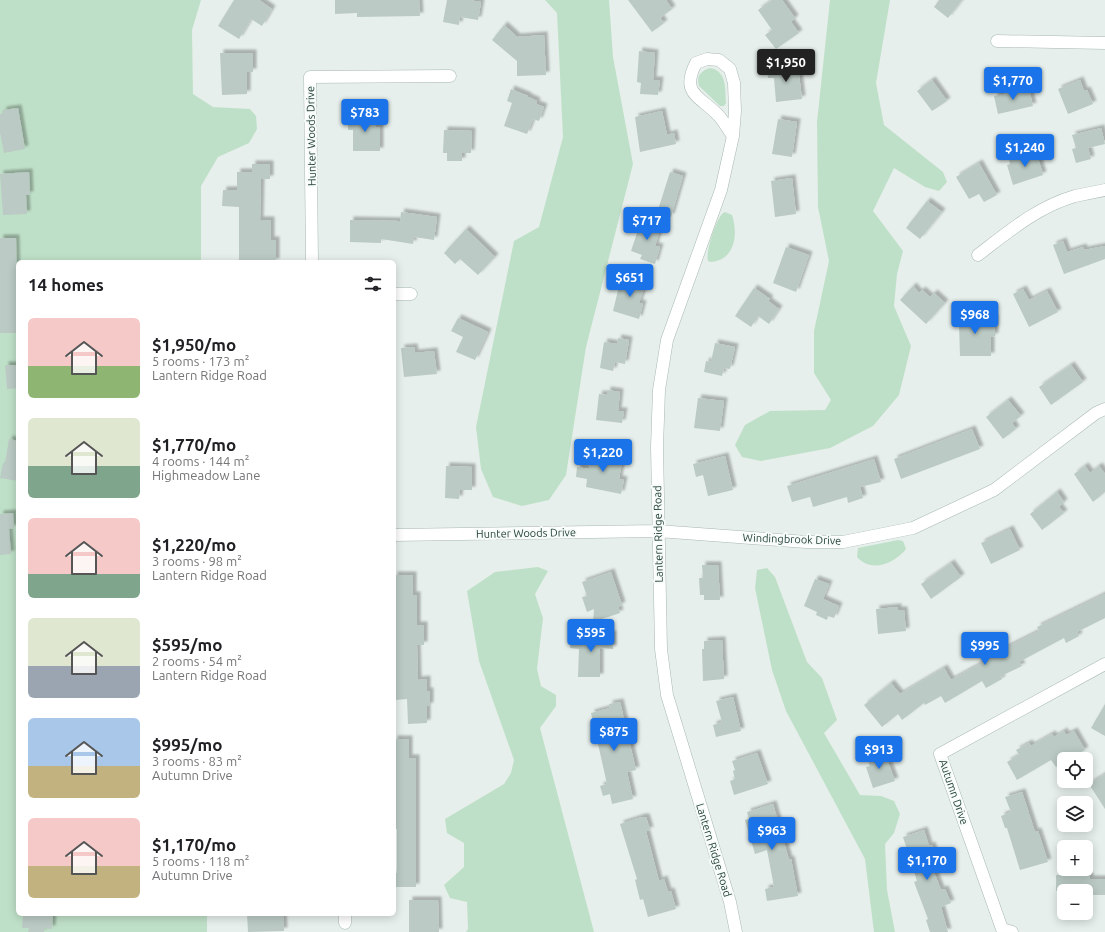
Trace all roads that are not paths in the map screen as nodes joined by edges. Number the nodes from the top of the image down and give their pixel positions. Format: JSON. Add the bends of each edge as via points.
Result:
{"nodes":[{"id":1,"x":997,"y":41,"type":"dead end"},
{"id":2,"x":1105,"y":44,"type":"edge"},
{"id":3,"x":450,"y":76,"type":"dead end"},
{"id":4,"x":733,"y":136,"type":"junction"},
{"id":5,"x":1105,"y":190,"type":"edge"},
{"id":6,"x":978,"y":255,"type":"dead end"},
{"id":7,"x":312,"y":260,"type":"edge"},
{"id":8,"x":396,"y":294,"type":"edge"},
{"id":9,"x":411,"y":294,"type":"dead end"},
{"id":10,"x":1105,"y":409,"type":"edge"},
{"id":11,"x":658,"y":531,"type":"junction"},
{"id":12,"x":396,"y":535,"type":"edge"},
{"id":13,"x":1105,"y":664,"type":"edge"},
{"id":14,"x":736,"y":932,"type":"edge"},
{"id":15,"x":1012,"y":932,"type":"edge"}],
"edges":[{"from":1,"to":2,"type":"street"},
{"from":3,"to":7,"type":"street","name":"Hunter Woods Drive","via":[[310,77]]},
{"from":4,"to":4,"type":"street","name":"Lantern Ridge Road","via":[[718,115],[696,98],[690,87],[690,74],[696,62],[707,59],[719,60],[730,69],[734,84]]},
{"from":4,"to":11,"type":"street","name":"Lantern Ridge Road","via":[[721,190],[668,340],[659,390]]},
{"from":5,"to":6,"type":"street","via":[[1074,196],[1048,207],[1024,220]]},
{"from":8,"to":9,"type":"street"},
{"from":10,"to":11,"type":"street","name":"Windingbrook Drive","via":[[994,490],[913,528],[843,542],[806,542]]},
{"from":11,"to":12,"type":"street","name":"Hunter Woods Drive"},
{"from":11,"to":14,"type":"street","name":"Lantern Ridge Road","via":[[661,649],[667,695],[730,902]]},
{"from":13,"to":15,"type":"street","name":"Autumn Drive","via":[[940,754],[1002,929]]}]}
